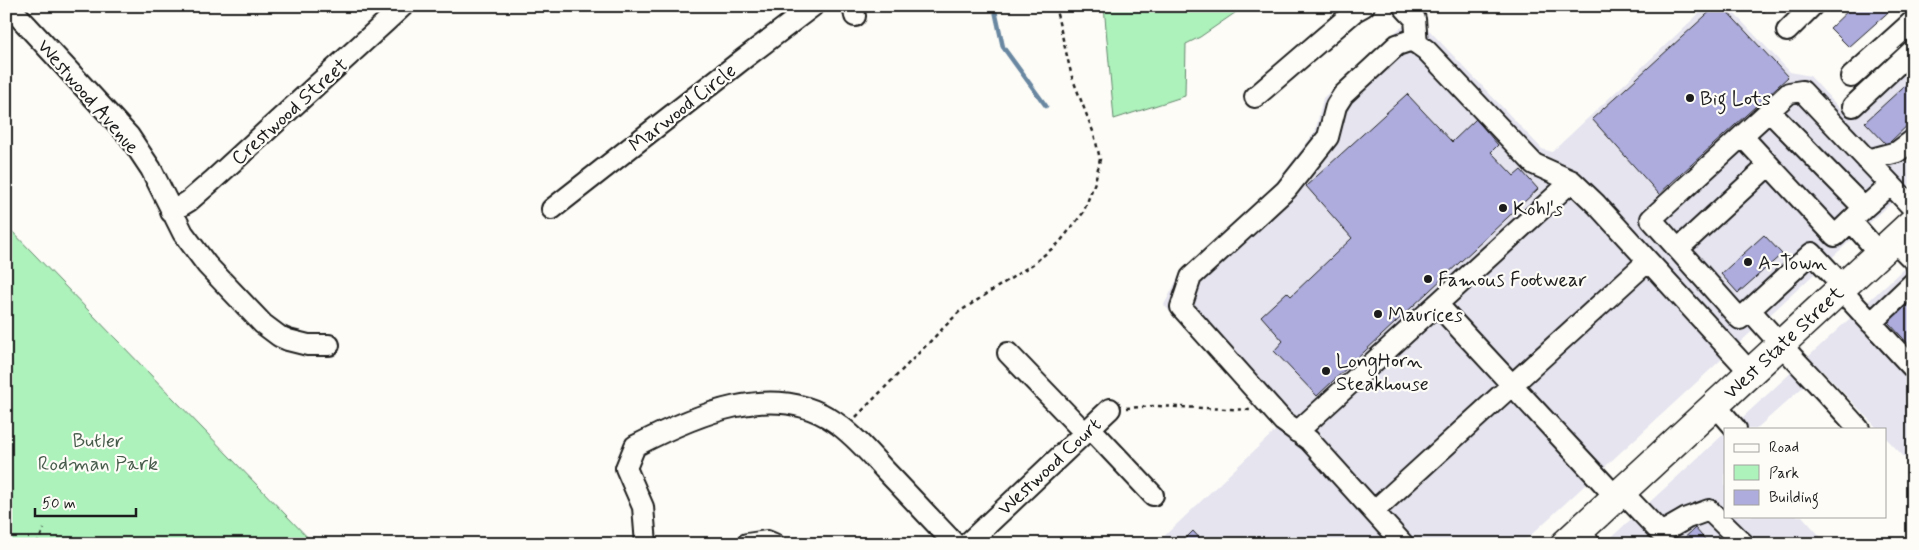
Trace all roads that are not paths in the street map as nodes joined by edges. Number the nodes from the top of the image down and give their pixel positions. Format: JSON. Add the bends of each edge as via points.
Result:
{"nodes":[{"id":1,"x":9,"y":6,"type":"edge"},
{"id":2,"x":403,"y":6,"type":"edge"},
{"id":3,"x":813,"y":6,"type":"edge"},
{"id":4,"x":1364,"y":6,"type":"edge"},
{"id":5,"x":1403,"y":6,"type":"edge"},
{"id":6,"x":1812,"y":6,"type":"edge"},
{"id":7,"x":1913,"y":21,"type":"edge"},
{"id":8,"x":1787,"y":31,"type":"dead end"},
{"id":9,"x":1417,"y":44,"type":"junction"},
{"id":10,"x":1913,"y":50,"type":"edge"},
{"id":11,"x":1851,"y":77,"type":"dead end"},
{"id":12,"x":1254,"y":98,"type":"dead end"},
{"id":13,"x":1853,"y":106,"type":"dead end"},
{"id":14,"x":1769,"y":111,"type":"junction"},
{"id":15,"x":1742,"y":136,"type":"junction"},
{"id":16,"x":1912,"y":143,"type":"edge"},
{"id":17,"x":1867,"y":160,"type":"junction"},
{"id":18,"x":1769,"y":165,"type":"junction"},
{"id":19,"x":1572,"y":182,"type":"junction"},
{"id":20,"x":1890,"y":185,"type":"junction"},
{"id":21,"x":1913,"y":208,"type":"edge"},
{"id":22,"x":552,"y":209,"type":"dead end"},
{"id":23,"x":171,"y":212,"type":"junction"},
{"id":24,"x":1857,"y":215,"type":"junction"},
{"id":25,"x":1913,"y":222,"type":"edge"},
{"id":26,"x":1886,"y":246,"type":"junction"},
{"id":27,"x":1678,"y":249,"type":"junction"},
{"id":28,"x":1913,"y":260,"type":"edge"},
{"id":29,"x":1648,"y":261,"type":"junction"},
{"id":30,"x":1913,"y":283,"type":"edge"},
{"id":31,"x":1841,"y":288,"type":"junction"},
{"id":32,"x":1437,"y":304,"type":"junction"},
{"id":33,"x":1750,"y":310,"type":"junction"},
{"id":34,"x":1871,"y":323,"type":"junction"},
{"id":35,"x":329,"y":345,"type":"dead end"},
{"id":36,"x":1780,"y":345,"type":"junction"},
{"id":37,"x":1008,"y":353,"type":"dead end"},
{"id":38,"x":1913,"y":368,"type":"edge"},
{"id":39,"x":1750,"y":372,"type":"junction"},
{"id":40,"x":1512,"y":385,"type":"junction"},
{"id":41,"x":1715,"y":405,"type":"junction"},
{"id":42,"x":1110,"y":409,"type":"road end"},
{"id":43,"x":1735,"y":428,"type":"edge"},
{"id":44,"x":1858,"y":428,"type":"edge"},
{"id":45,"x":1088,"y":430,"type":"junction"},
{"id":46,"x":1297,"y":432,"type":"junction"},
{"id":47,"x":1618,"y":494,"type":"junction"},
{"id":48,"x":1152,"y":495,"type":"dead end"},
{"id":49,"x":1374,"y":512,"type":"junction"},
{"id":50,"x":1578,"y":539,"type":"edge"},
{"id":51,"x":1656,"y":539,"type":"edge"},
{"id":52,"x":646,"y":544,"type":"edge"},
{"id":53,"x":747,"y":544,"type":"edge"},
{"id":54,"x":774,"y":544,"type":"edge"},
{"id":55,"x":955,"y":544,"type":"edge"},
{"id":56,"x":967,"y":544,"type":"edge"},
{"id":57,"x":1403,"y":544,"type":"edge"},
{"id":58,"x":1744,"y":544,"type":"edge"}],
"edges":[{"from":1,"to":23,"type":"street","name":"Westwood Avenue","via":[[129,136],[151,170]]},
{"from":2,"to":23,"type":"street","name":"Crestwood Street","via":[[212,181]]},
{"from":3,"to":22,"type":"street","name":"Marwood Circle"},
{"from":4,"to":12,"type":"street","via":[[1354,11]]},
{"from":5,"to":9,"type":"street","via":[[1415,19]]},
{"from":6,"to":8,"type":"street"},
{"from":7,"to":11,"type":"street"},
{"from":9,"to":19,"type":"street","via":[[1534,164]]},
{"from":9,"to":46,"type":"street","via":[[1412,40],[1397,45],[1342,95],[1328,137],[1286,190],[1191,277],[1181,307],[1274,412]]},
{"from":10,"to":13,"type":"street"},
{"from":14,"to":15,"type":"street"},
{"from":14,"to":17,"type":"street","via":[[1789,93],[1802,92]]},
{"from":14,"to":24,"type":"street"},
{"from":15,"to":18,"type":"street"},
{"from":15,"to":27,"type":"street","via":[[1652,219]]},
{"from":16,"to":17,"type":"street","via":[[1897,152]]},
{"from":17,"to":20,"type":"street"},
{"from":18,"to":24,"type":"street","via":[[1835,236]]},
{"from":18,"to":27,"type":"street"},
{"from":19,"to":29,"type":"street"},
{"from":19,"to":32,"type":"street"},
{"from":20,"to":21,"type":"street"},
{"from":20,"to":24,"type":"street"},
{"from":23,"to":35,"type":"street","name":"Westwood Avenue","via":[[207,265],[263,324],[288,340],[308,345]]},
{"from":24,"to":26,"type":"street"},
{"from":25,"to":26,"type":"highway","name":"West State Street"},
{"from":26,"to":28,"type":"street"},
{"from":26,"to":31,"type":"highway","name":"West State Street"},
{"from":27,"to":33,"type":"street","via":[[1740,319]]},
{"from":29,"to":39,"type":"street"},
{"from":29,"to":40,"type":"street"},
{"from":30,"to":34,"type":"street"},
{"from":31,"to":33,"type":"street","via":[[1812,253]]},
{"from":31,"to":34,"type":"street"},
{"from":31,"to":36,"type":"highway","name":"West State Street"},
{"from":32,"to":40,"type":"street"},
{"from":32,"to":46,"type":"street"},
{"from":33,"to":36,"type":"street"},
{"from":34,"to":38,"type":"street"},
{"from":36,"to":39,"type":"highway","name":"West State Street"},
{"from":36,"to":44,"type":"street"},
{"from":37,"to":45,"type":"street"},
{"from":39,"to":41,"type":"highway","name":"West State Street"},
{"from":40,"to":47,"type":"street"},
{"from":40,"to":49,"type":"street"},
{"from":41,"to":43,"type":"street"},
{"from":41,"to":47,"type":"highway","name":"West State Street"},
{"from":42,"to":45,"type":"street","name":"Westwood Court"},
{"from":45,"to":48,"type":"street"},
{"from":45,"to":56,"type":"street","name":"Westwood Court"},
{"from":46,"to":49,"type":"street","via":[[1309,440]]},
{"from":47,"to":50,"type":"highway","name":"West State Street"},
{"from":47,"to":51,"type":"street"},
{"from":49,"to":57,"type":"street"},
{"from":51,"to":58,"type":"street","via":[[1687,518],[1709,510]]},
{"from":52,"to":55,"type":"street","via":[[643,507],[626,468],[635,446],[719,410],[758,402],[777,402],[797,405],[835,421]]},
{"from":53,"to":54,"type":"street","via":[[766,541]]}]}
